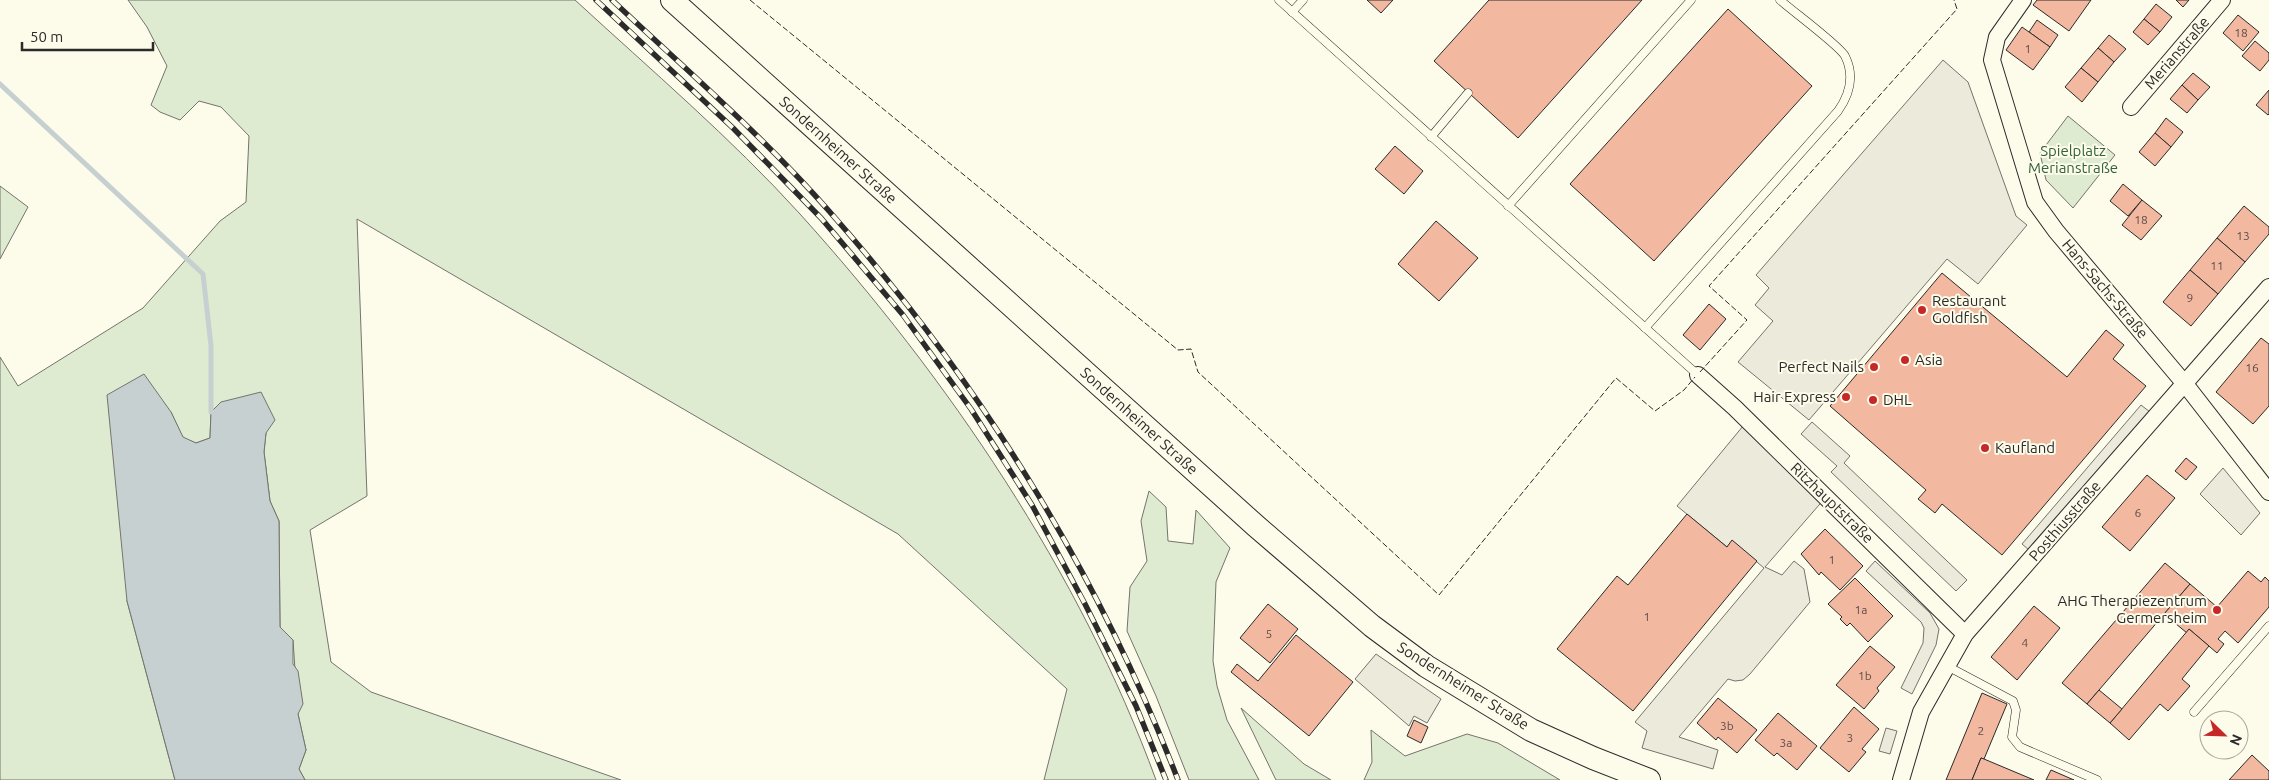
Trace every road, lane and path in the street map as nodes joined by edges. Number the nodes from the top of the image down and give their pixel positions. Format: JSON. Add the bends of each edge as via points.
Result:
{"nodes":[{"id":1,"x":672,"y":0,"type":"edge"},
{"id":2,"x":1279,"y":0,"type":"edge"},
{"id":3,"x":1303,"y":0,"type":"edge"},
{"id":4,"x":1692,"y":0,"type":"edge"},
{"id":5,"x":1780,"y":0,"type":"edge"},
{"id":6,"x":2023,"y":0,"type":"edge"},
{"id":7,"x":2222,"y":0,"type":"edge"},
{"id":8,"x":1292,"y":12,"type":"junction"},
{"id":9,"x":1468,"y":93,"type":"dead end"},
{"id":10,"x":2131,"y":107,"type":"dead end"},
{"id":11,"x":1431,"y":137,"type":"junction"},
{"id":12,"x":1508,"y":206,"type":"junction"},
{"id":13,"x":2269,"y":287,"type":"edge"},
{"id":14,"x":1644,"y":328,"type":"junction"},
{"id":15,"x":1698,"y":375,"type":"joint"},
{"id":16,"x":2185,"y":384,"type":"junction"},
{"id":17,"x":2269,"y":492,"type":"edge"},
{"id":18,"x":2269,"y":626,"type":"edge"},
{"id":19,"x":1965,"y":634,"type":"junction"},
{"id":20,"x":1947,"y":666,"type":"junction"},
{"id":21,"x":2194,"y":712,"type":"dead end"},
{"id":22,"x":1649,"y":780,"type":"edge"},
{"id":23,"x":1901,"y":780,"type":"edge"},
{"id":24,"x":2097,"y":780,"type":"edge"}],
"edges":[{"from":1,"to":22,"type":"main road","name":"Sondernheimer Straße","via":[[1248,519],[1372,626],[1426,666],[1531,730]]},
{"from":2,"to":8,"type":"lane"},
{"from":3,"to":8,"type":"lane"},
{"from":4,"to":12,"type":"lane"},
{"from":5,"to":14,"type":"lane","via":[[1844,55],[1850,75],[1848,95],[1838,111]]},
{"from":6,"to":16,"type":"street","name":"Hans-Sachs-Straße","via":[[1997,37],[1992,60],[2035,202]]},
{"from":7,"to":10,"type":"street","name":"Merianstraße"},
{"from":8,"to":11,"type":"lane"},
{"from":9,"to":11,"type":"lane"},
{"from":11,"to":12,"type":"lane"},
{"from":12,"to":14,"type":"lane"},
{"from":13,"to":16,"type":"street","name":"Posthiusstraße"},
{"from":14,"to":15,"type":"lane"},
{"from":15,"to":19,"type":"street","name":"Ritzhauptstraße"},
{"from":16,"to":17,"type":"street","name":"Hans-Sachs-Straße"},
{"from":16,"to":19,"type":"street","name":"Posthiusstraße"},
{"from":18,"to":21,"type":"lane"},
{"from":19,"to":20,"type":"street","name":"Posthiusstraße"},
{"from":20,"to":23,"type":"street","name":"Posthiusstraße","via":[[1921,712]]},
{"from":20,"to":24,"type":"lane","via":[[2013,701],[2016,710],[2012,736],[2020,747]]}]}
